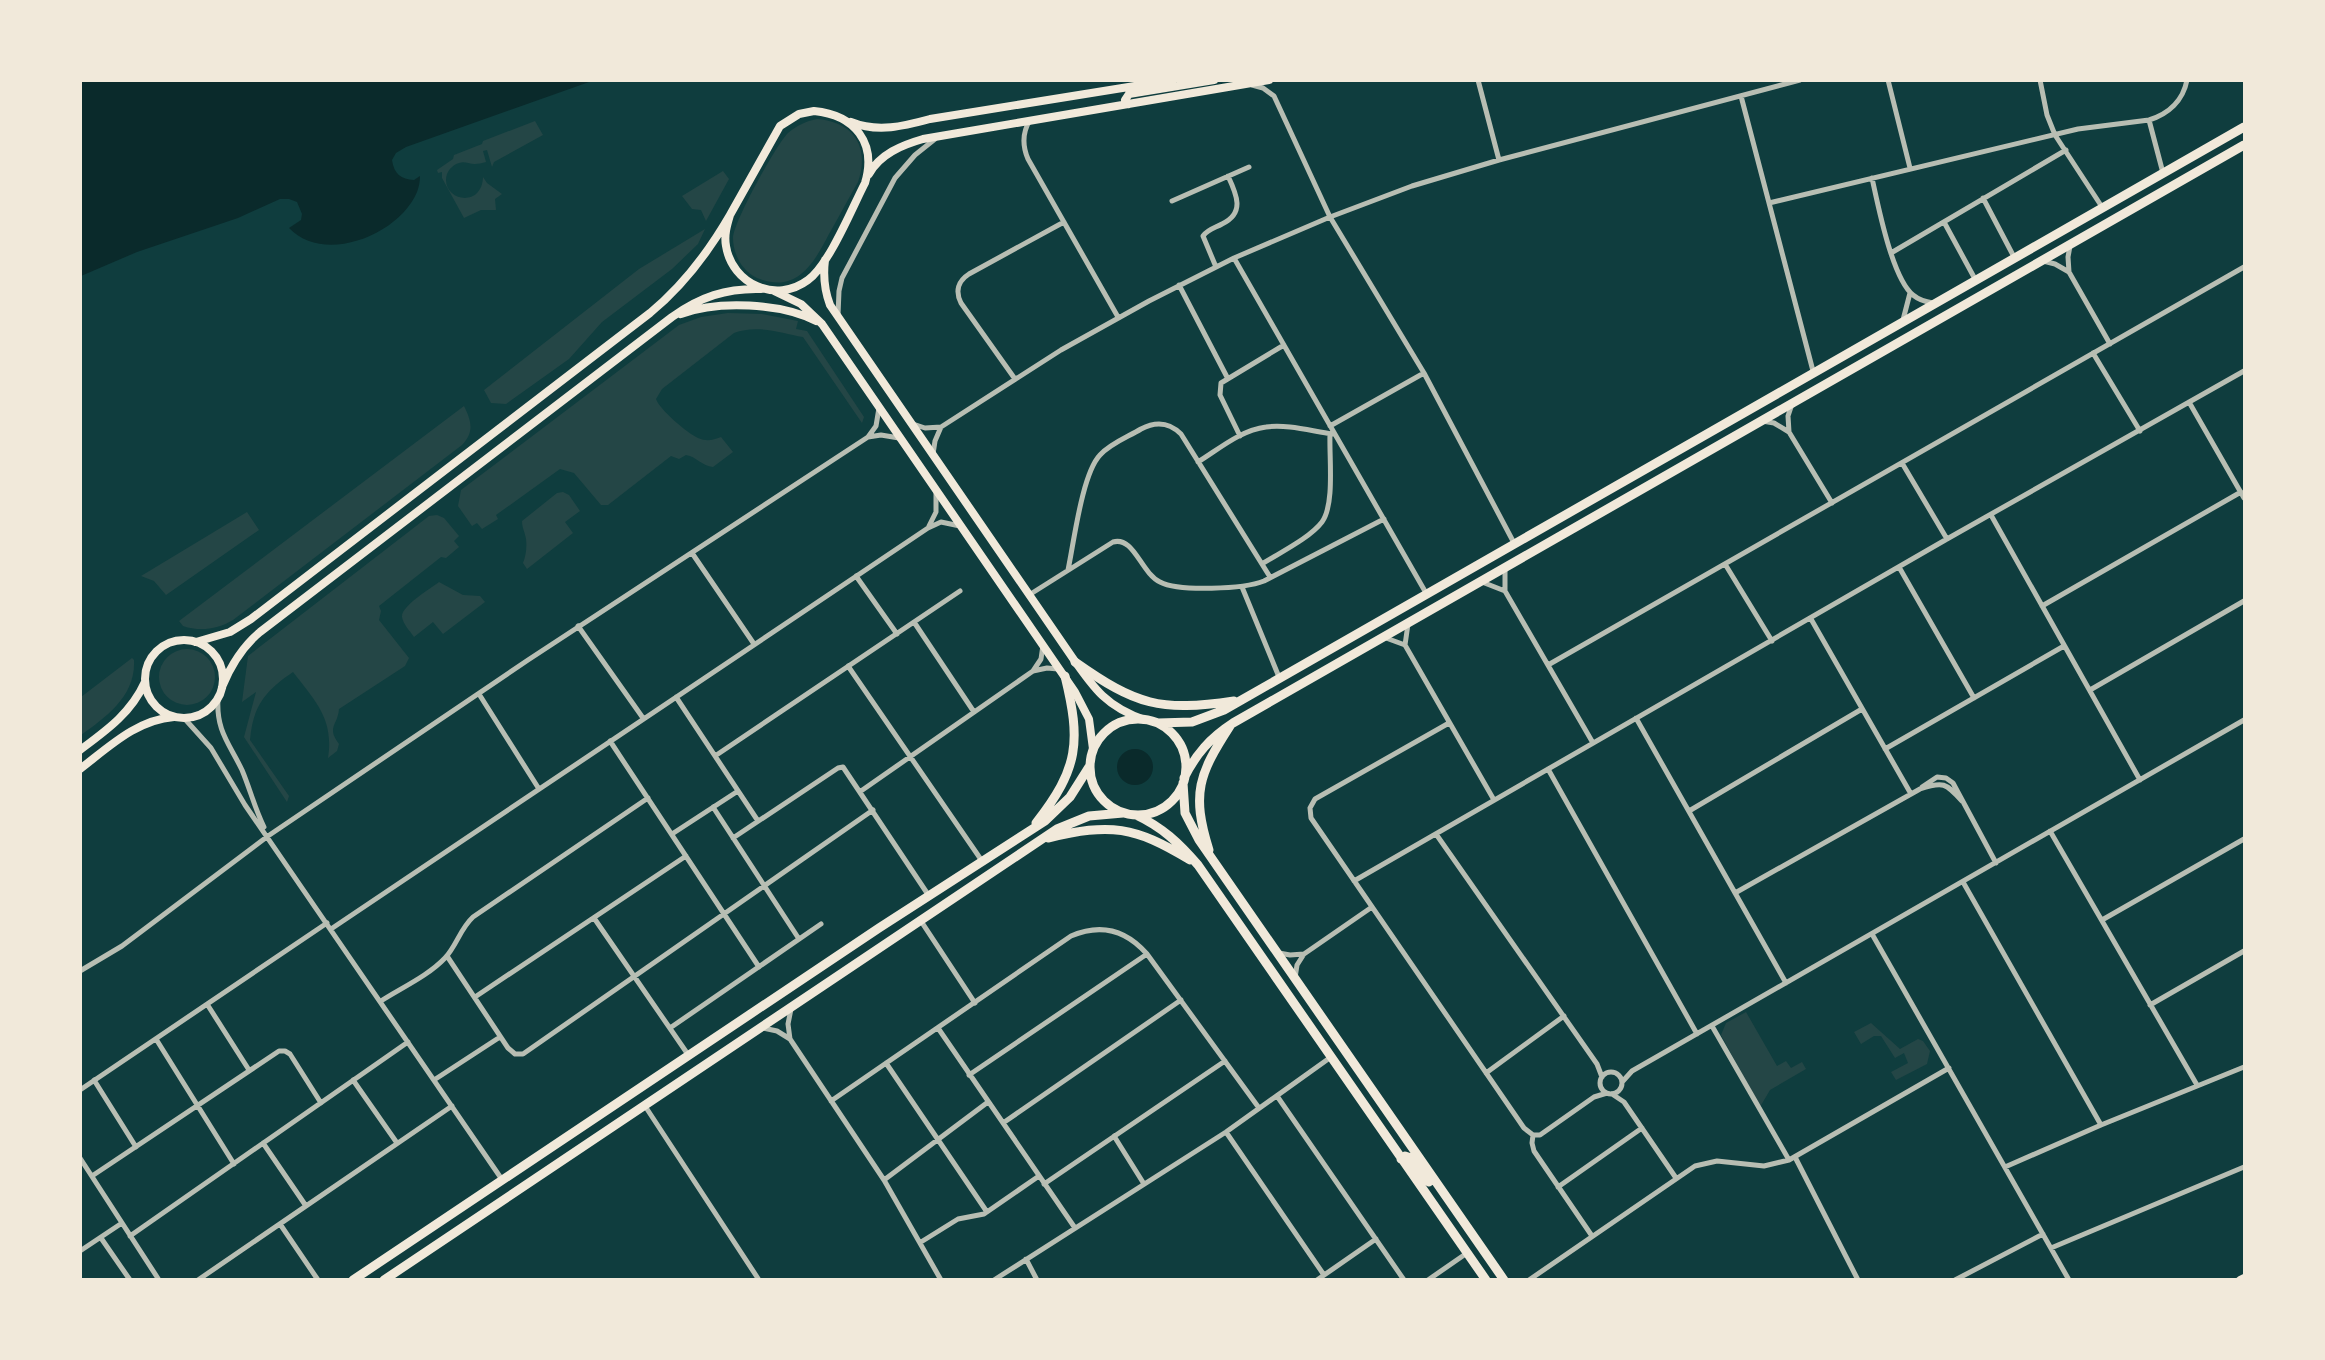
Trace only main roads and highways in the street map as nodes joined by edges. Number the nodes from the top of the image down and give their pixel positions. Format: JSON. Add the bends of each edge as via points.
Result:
{"nodes":[{"id":1,"x":1172,"y":80,"type":"edge"},
{"id":2,"x":1214,"y":80,"type":"edge"},
{"id":3,"x":1269,"y":80,"type":"edge"},
{"id":4,"x":1129,"y":104,"type":"junction"},
{"id":5,"x":843,"y":118,"type":"junction"},
{"id":6,"x":2245,"y":127,"type":"edge"},
{"id":7,"x":2245,"y":145,"type":"edge"},
{"id":8,"x":2161,"y":174,"type":"junction"},
{"id":9,"x":865,"y":183,"type":"junction"},
{"id":10,"x":2126,"y":212,"type":"junction"},
{"id":11,"x":730,"y":215,"type":"junction"},
{"id":12,"x":825,"y":260,"type":"junction"},
{"id":13,"x":761,"y":289,"type":"junction"},
{"id":14,"x":774,"y":291,"type":"junction"},
{"id":15,"x":672,"y":317,"type":"junction"},
{"id":16,"x":822,"y":324,"type":"junction"},
{"id":17,"x":1856,"y":347,"type":"junction"},
{"id":18,"x":1848,"y":370,"type":"junction"},
{"id":19,"x":1483,"y":560,"type":"junction"},
{"id":20,"x":1475,"y":583,"type":"junction"},
{"id":21,"x":196,"y":642,"type":"junction"},
{"id":22,"x":1075,"y":662,"type":"junction"},
{"id":23,"x":1063,"y":673,"type":"junction"},
{"id":24,"x":145,"y":682,"type":"junction"},
{"id":25,"x":222,"y":687,"type":"junction"},
{"id":26,"x":1239,"y":701,"type":"junction"},
{"id":27,"x":180,"y":717,"type":"junction"},
{"id":28,"x":1145,"y":720,"type":"junction"},
{"id":29,"x":1158,"y":723,"type":"junction"},
{"id":30,"x":1233,"y":723,"type":"junction"},
{"id":31,"x":1093,"y":749,"type":"junction"},
{"id":32,"x":80,"y":750,"type":"edge"},
{"id":33,"x":1089,"y":767,"type":"junction"},
{"id":34,"x":80,"y":769,"type":"edge"},
{"id":35,"x":1184,"y":781,"type":"junction"},
{"id":36,"x":1123,"y":813,"type":"junction"},
{"id":37,"x":1136,"y":815,"type":"junction"},
{"id":38,"x":1030,"y":831,"type":"junction"},
{"id":39,"x":1042,"y":839,"type":"junction"},
{"id":40,"x":1212,"y":858,"type":"junction"},
{"id":41,"x":1198,"y":865,"type":"junction"},
{"id":42,"x":1401,"y":1158,"type":"junction"},
{"id":43,"x":1444,"y":1194,"type":"junction"},
{"id":44,"x":392,"y":1276,"type":"edge"},
{"id":45,"x":353,"y":1279,"type":"edge"},
{"id":46,"x":384,"y":1279,"type":"edge"},
{"id":47,"x":1486,"y":1279,"type":"edge"},
{"id":48,"x":1504,"y":1279,"type":"edge"}],
"edges":[{"from":1,"to":5,"type":"main road","via":[[891,127],[866,127]]},
{"from":2,"to":4,"type":"main road","via":[[1129,94],[1125,100]]},
{"from":3,"to":4,"type":"main road"},
{"from":4,"to":9,"type":"main road","via":[[909,143],[872,170]]},
{"from":5,"to":9,"type":"main road","via":[[867,147]]},
{"from":5,"to":11,"type":"main road","via":[[814,111],[780,126]]},
{"from":6,"to":8,"type":"main road"},
{"from":7,"to":10,"type":"main road"},
{"from":8,"to":10,"type":"main road","via":[[2124,200]]},
{"from":8,"to":17,"type":"main road"},
{"from":9,"to":12,"type":"main road"},
{"from":10,"to":18,"type":"main road"},
{"from":11,"to":13,"type":"main road","via":[[725,244],[729,258],[742,276]]},
{"from":11,"to":21,"type":"main road","via":[[692,273],[650,313],[251,619],[230,632]]},
{"from":12,"to":14,"type":"main road","via":[[799,286]]},
{"from":12,"to":22,"type":"main road","via":[[825,290],[838,318]]},
{"from":13,"to":14,"type":"main road"},
{"from":13,"to":15,"type":"main road","via":[[723,292]]},
{"from":14,"to":16,"type":"main road","via":[[802,304]]},
{"from":15,"to":16,"type":"main road","via":[[706,307],[742,305],[795,313]]},
{"from":15,"to":25,"type":"main road","via":[[261,632],[241,651]]},
{"from":16,"to":23,"type":"main road"},
{"from":17,"to":18,"type":"main road","via":[[1864,355]]},
{"from":17,"to":19,"type":"main road"},
{"from":18,"to":20,"type":"main road"},
{"from":19,"to":20,"type":"main road","via":[[1468,573]]},
{"from":19,"to":26,"type":"main road"},
{"from":20,"to":30,"type":"main road"},
{"from":21,"to":24,"type":"main road","via":[[172,642],[160,648],[151,658]]},
{"from":21,"to":25,"type":"main road","via":[[220,665]]},
{"from":22,"to":26,"type":"main road","via":[[1109,686],[1146,701],[1185,707]]},
{"from":22,"to":28,"type":"main road","via":[[1111,705]]},
{"from":23,"to":31,"type":"main road","via":[[1089,719]]},
{"from":23,"to":38,"type":"main road","via":[[1075,725],[1072,759],[1060,790]]},
{"from":24,"to":27,"type":"main road","via":[[155,705]]},
{"from":24,"to":32,"type":"main road","via":[[124,716]]},
{"from":25,"to":27,"type":"main road","via":[[203,713]]},
{"from":26,"to":29,"type":"main road","via":[[1192,722]]},
{"from":27,"to":34,"type":"main road","via":[[136,727]]},
{"from":28,"to":29,"type":"main road"},
{"from":28,"to":31,"type":"main road","via":[[1132,719],[1108,728]]},
{"from":29,"to":35,"type":"main road","via":[[1178,740],[1184,752]]},
{"from":30,"to":35,"type":"main road","via":[[1209,740]]},
{"from":30,"to":40,"type":"main road","via":[[1201,780],[1199,813]]},
{"from":31,"to":33,"type":"main road"},
{"from":33,"to":36,"type":"main road","via":[[1096,790]]},
{"from":33,"to":38,"type":"main road","via":[[1070,797]]},
{"from":35,"to":37,"type":"main road","via":[[1170,803]]},
{"from":35,"to":40,"type":"main road","via":[[1185,813]]},
{"from":36,"to":37,"type":"main road"},
{"from":36,"to":39,"type":"main road","via":[[1089,816]]},
{"from":37,"to":41,"type":"main road","via":[[1176,839]]},
{"from":38,"to":45,"type":"main road"},
{"from":39,"to":41,"type":"main road","via":[[1096,828],[1117,829],[1155,839]]},
{"from":39,"to":44,"type":"main road"},
{"from":40,"to":43,"type":"main road"},
{"from":41,"to":42,"type":"main road"},
{"from":42,"to":43,"type":"main road","via":[[1410,1158]]},
{"from":42,"to":47,"type":"main road"},
{"from":43,"to":48,"type":"main road"},
{"from":44,"to":46,"type":"main road"}]}
